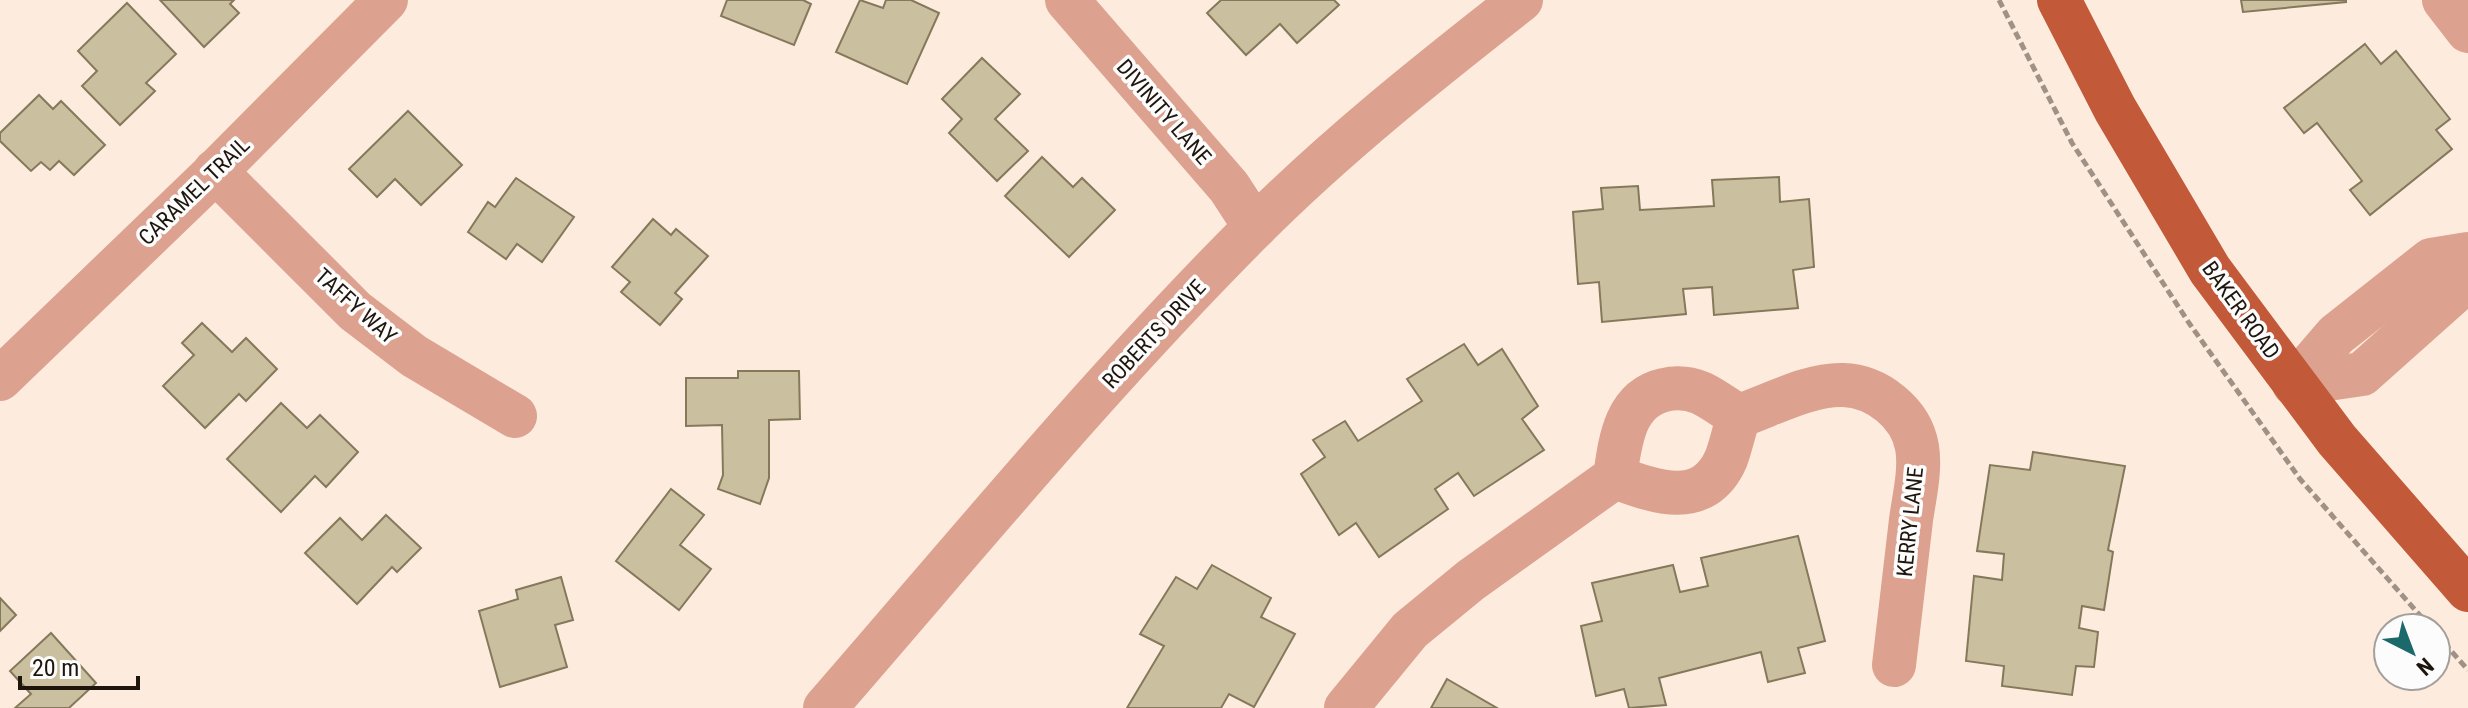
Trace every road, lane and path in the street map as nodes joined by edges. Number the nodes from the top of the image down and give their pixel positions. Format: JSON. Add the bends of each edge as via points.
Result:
{"nodes":[{"id":1,"x":386,"y":0,"type":"edge"},
{"id":2,"x":1067,"y":0,"type":"edge"},
{"id":3,"x":1521,"y":0,"type":"edge"},
{"id":4,"x":2059,"y":0,"type":"edge"},
{"id":5,"x":2444,"y":0,"type":"edge"},
{"id":6,"x":2468,"y":31,"type":"edge"},
{"id":7,"x":215,"y":171,"type":"junction"},
{"id":8,"x":1255,"y":227,"type":"junction"},
{"id":9,"x":2468,"y":254,"type":"edge"},
{"id":10,"x":2468,"y":270,"type":"edge"},
{"id":11,"x":0,"y":379,"type":"edge"},
{"id":12,"x":2294,"y":384,"type":"junction"},
{"id":13,"x":515,"y":416,"type":"dead end"},
{"id":14,"x":1739,"y":416,"type":"junction"},
{"id":15,"x":1615,"y":477,"type":"junction"},
{"id":16,"x":2468,"y":590,"type":"edge"},
{"id":17,"x":2452,"y":652,"type":"edge"},
{"id":18,"x":1894,"y":665,"type":"dead end"},
{"id":19,"x":2468,"y":670,"type":"edge"},
{"id":20,"x":825,"y":708,"type":"edge"},
{"id":21,"x":1346,"y":708,"type":"edge"}],
"edges":[{"from":1,"to":7,"type":"street","name":"CARAMEL TRAIL"},
{"from":2,"to":8,"type":"street","name":"DIVINITY LANE","via":[[1229,187]]},
{"from":3,"to":8,"type":"street","name":"ROBERTS DRIVE","via":[[1354,134]]},
{"from":4,"to":12,"type":"main road","name":"BAKER ROAD","via":[[2115,109],[2210,270]]},
{"from":5,"to":6,"type":"street"},
{"from":7,"to":11,"type":"street","name":"CARAMEL TRAIL"},
{"from":7,"to":13,"type":"street","name":"TAFFY WAY","via":[[355,311],[414,356]]},
{"from":8,"to":20,"type":"street","name":"ROBERTS DRIVE","via":[[1100,391]]},
{"from":9,"to":12,"type":"street","via":[[2431,260],[2336,335]]},
{"from":10,"to":12,"type":"street","via":[[2454,292],[2362,374]]},
{"from":12,"to":16,"type":"main road","name":"BAKER ROAD"},
{"from":14,"to":15,"type":"street","via":[[1725,461],[1700,488],[1660,494]]},
{"from":14,"to":15,"type":"street","via":[[1699,392],[1675,387],[1651,393],[1634,408],[1622,431]]},
{"from":14,"to":18,"type":"street","name":"KERRY LANE","via":[[1842,385],[1865,389],[1890,403],[1907,422],[1917,448],[1916,481]]},
{"from":15,"to":21,"type":"street","via":[[1410,630]]},
{"from":17,"to":19,"type":"path"}]}
